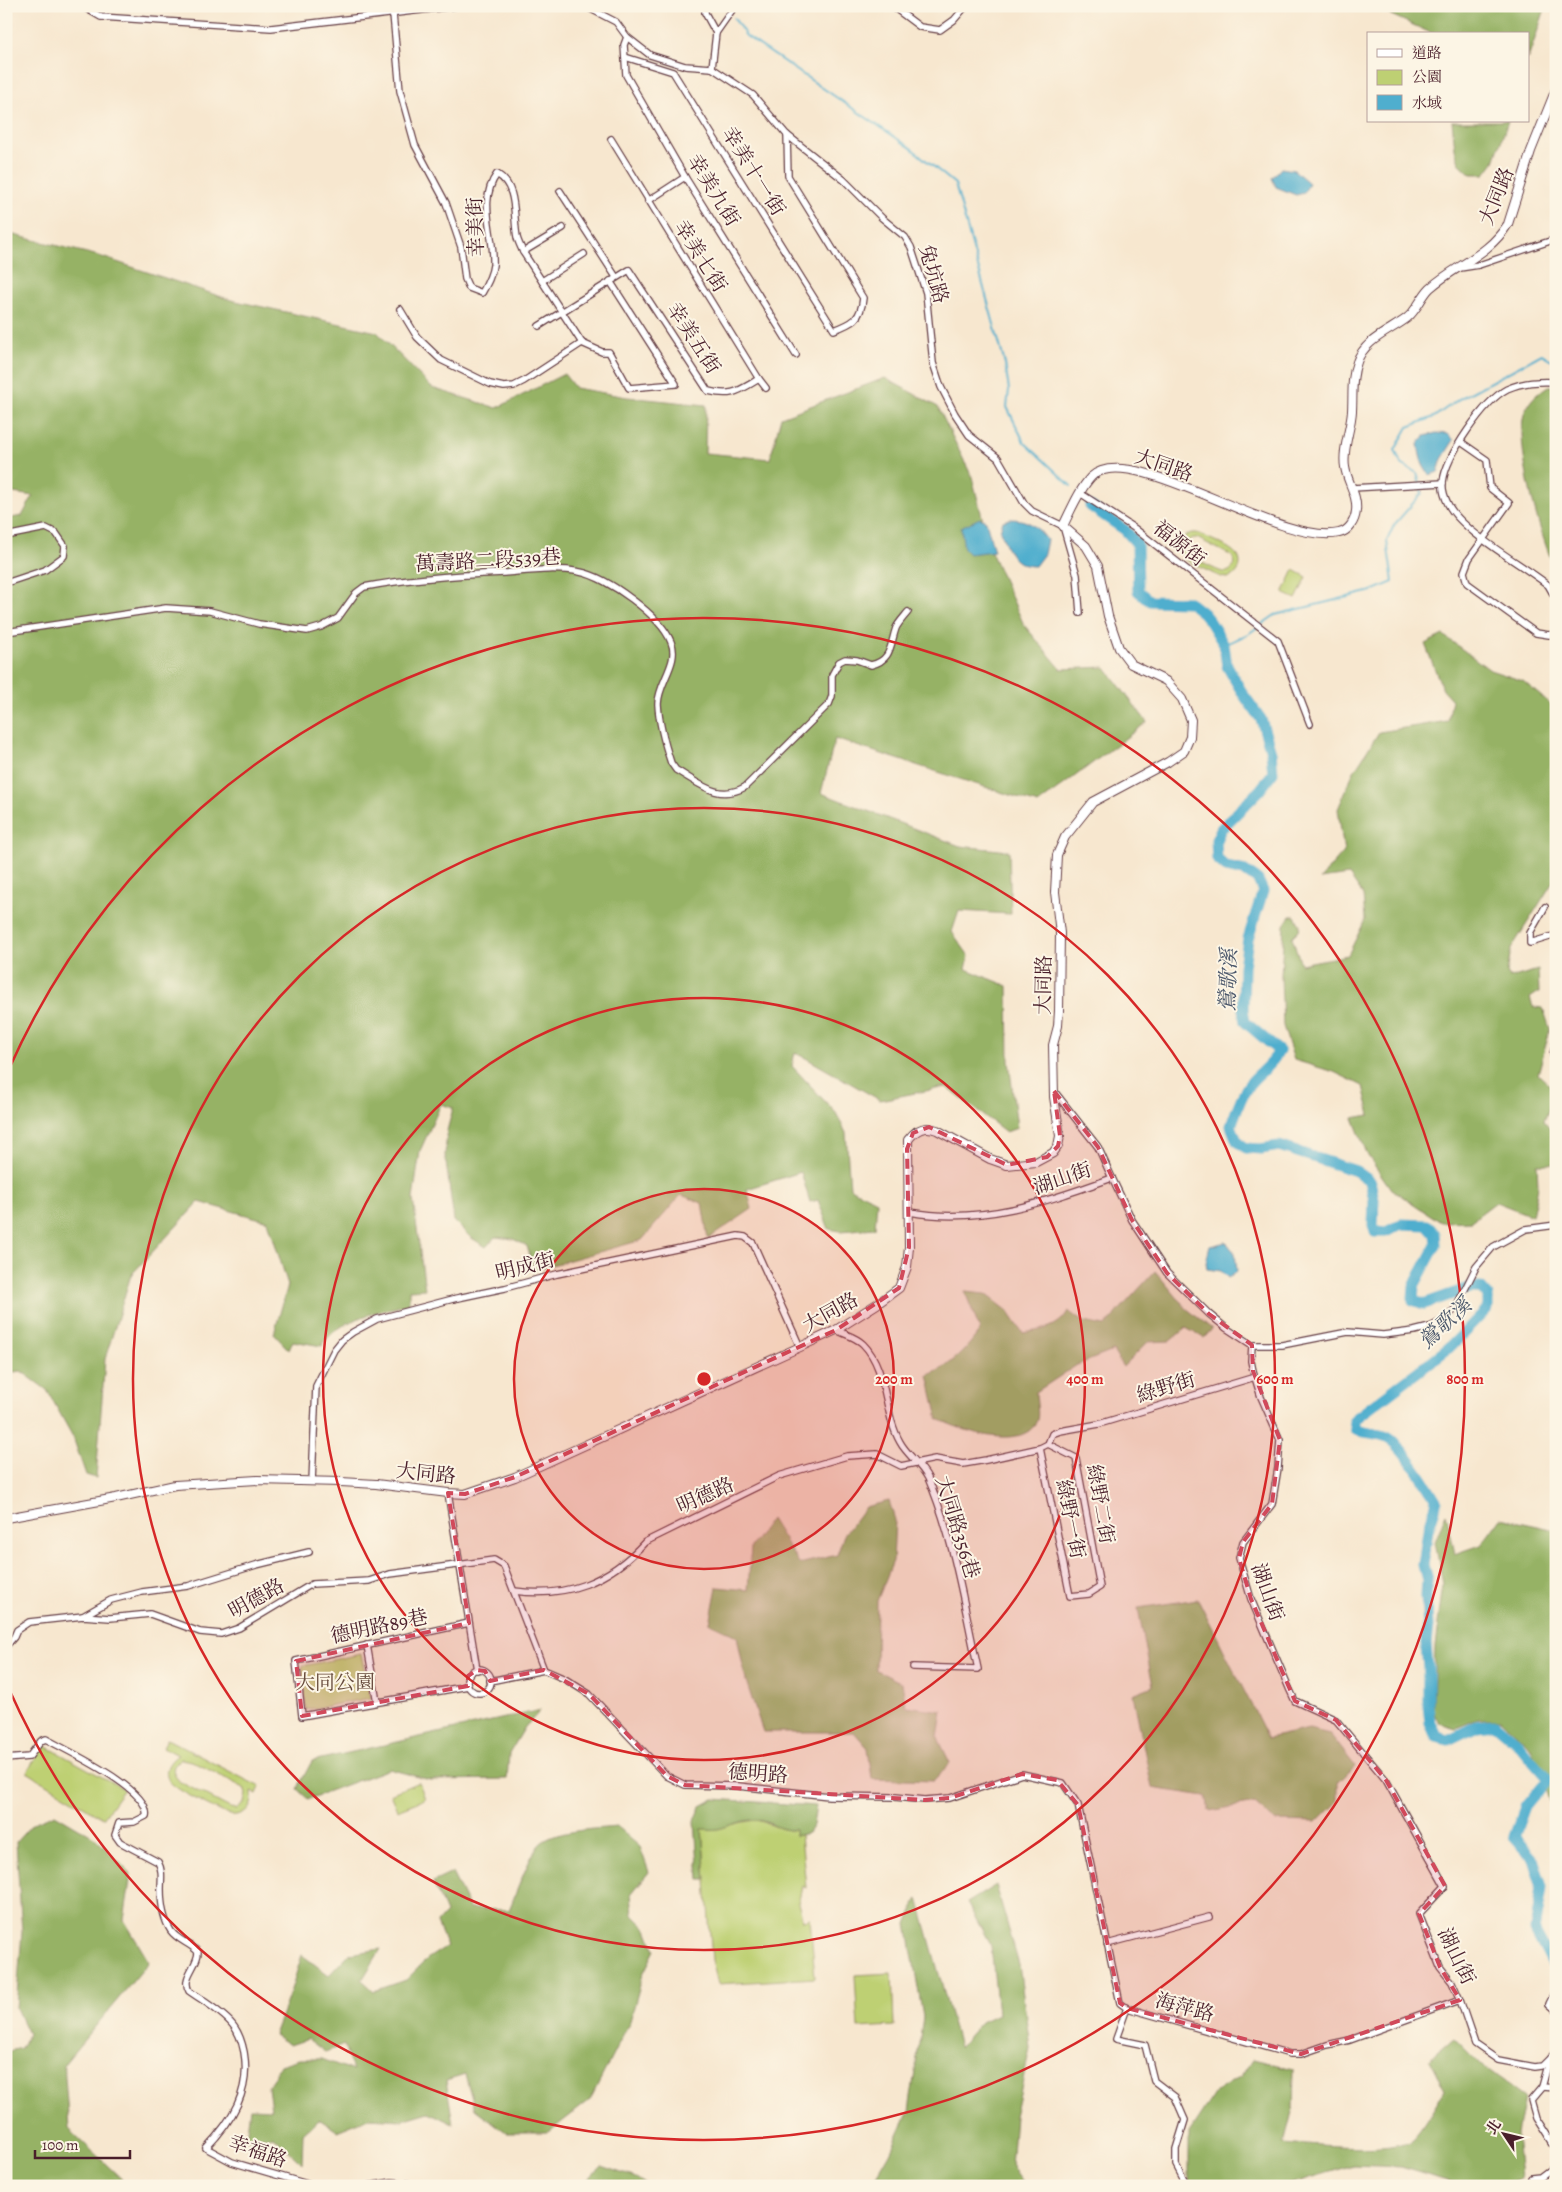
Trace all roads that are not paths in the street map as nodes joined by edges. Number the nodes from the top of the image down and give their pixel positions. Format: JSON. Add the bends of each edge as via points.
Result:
{"nodes":[{"id":1,"x":82,"y":6,"type":"edge"},
{"id":2,"x":456,"y":6,"type":"edge"},
{"id":3,"x":585,"y":6,"type":"edge"},
{"id":4,"x":705,"y":6,"type":"edge"},
{"id":5,"x":735,"y":6,"type":"edge"},
{"id":6,"x":892,"y":6,"type":"edge"},
{"id":7,"x":966,"y":6,"type":"edge"},
{"id":8,"x":393,"y":14,"type":"junction"},
{"id":9,"x":716,"y":33,"type":"junction"},
{"id":10,"x":627,"y":37,"type":"junction"},
{"id":11,"x":625,"y":57,"type":"junction"},
{"id":12,"x":712,"y":68,"type":"junction"},
{"id":13,"x":1556,"y":89,"type":"edge"},
{"id":14,"x":787,"y":135,"type":"junction"},
{"id":15,"x":611,"y":139,"type":"dead end"},
{"id":16,"x":685,"y":177,"type":"junction"},
{"id":17,"x":560,"y":192,"type":"dead end"},
{"id":18,"x":648,"y":201,"type":"junction"},
{"id":19,"x":563,"y":228,"type":"dead end"},
{"id":20,"x":1556,"y":238,"type":"edge"},
{"id":21,"x":523,"y":252,"type":"junction"},
{"id":22,"x":584,"y":254,"type":"dead end"},
{"id":23,"x":1458,"y":268,"type":"junction"},
{"id":24,"x":616,"y":277,"type":"junction"},
{"id":25,"x":542,"y":281,"type":"junction"},
{"id":26,"x":610,"y":281,"type":"junction"},
{"id":27,"x":400,"y":309,"type":"dead end"},
{"id":28,"x":562,"y":311,"type":"junction"},
{"id":29,"x":539,"y":326,"type":"dead end"},
{"id":30,"x":582,"y":343,"type":"junction"},
{"id":31,"x":796,"y":355,"type":"dead end"},
{"id":32,"x":759,"y":379,"type":"junction"},
{"id":33,"x":1556,"y":382,"type":"edge"},
{"id":34,"x":766,"y":388,"type":"dead end"},
{"id":35,"x":1461,"y":442,"type":"junction"},
{"id":36,"x":1443,"y":483,"type":"junction"},
{"id":37,"x":1352,"y":488,"type":"junction"},
{"id":38,"x":1080,"y":493,"type":"junction"},
{"id":39,"x":1063,"y":526,"type":"junction"},
{"id":40,"x":6,"y":536,"type":"edge"},
{"id":41,"x":1484,"y":539,"type":"junction"},
{"id":42,"x":6,"y":583,"type":"edge"},
{"id":43,"x":1556,"y":599,"type":"edge"},
{"id":44,"x":908,"y":612,"type":"dead end"},
{"id":45,"x":1080,"y":613,"type":"dead end"},
{"id":46,"x":6,"y":632,"type":"edge"},
{"id":47,"x":1556,"y":633,"type":"edge"},
{"id":48,"x":1310,"y":724,"type":"dead end"},
{"id":49,"x":1545,"y":907,"type":"dead end"},
{"id":50,"x":1556,"y":935,"type":"edge"},
{"id":51,"x":1556,"y":1042,"type":"edge"},
{"id":52,"x":1556,"y":1064,"type":"edge"},
{"id":53,"x":1054,"y":1091,"type":"junction"},
{"id":54,"x":1112,"y":1178,"type":"junction"},
{"id":55,"x":910,"y":1212,"type":"junction"},
{"id":56,"x":1556,"y":1225,"type":"edge"},
{"id":57,"x":836,"y":1330,"type":"junction"},
{"id":58,"x":1252,"y":1345,"type":"junction"},
{"id":59,"x":800,"y":1347,"type":"junction"},
{"id":60,"x":1255,"y":1377,"type":"junction"},
{"id":61,"x":1048,"y":1444,"type":"junction"},
{"id":62,"x":1040,"y":1448,"type":"junction"},
{"id":63,"x":917,"y":1462,"type":"junction"},
{"id":64,"x":312,"y":1482,"type":"junction"},
{"id":65,"x":448,"y":1493,"type":"junction"},
{"id":66,"x":6,"y":1518,"type":"edge"},
{"id":67,"x":309,"y":1552,"type":"dead end"},
{"id":68,"x":460,"y":1565,"type":"junction"},
{"id":69,"x":514,"y":1591,"type":"junction"},
{"id":70,"x":1070,"y":1596,"type":"joint"},
{"id":71,"x":83,"y":1616,"type":"junction"},
{"id":72,"x":469,"y":1623,"type":"junction"},
{"id":73,"x":367,"y":1645,"type":"junction"},
{"id":74,"x":6,"y":1646,"type":"edge"},
{"id":75,"x":913,"y":1667,"type":"dead end"},
{"id":76,"x":477,"y":1670,"type":"junction"},
{"id":77,"x":544,"y":1670,"type":"junction"},
{"id":78,"x":490,"y":1682,"type":"junction"},
{"id":79,"x":468,"y":1686,"type":"junction"},
{"id":80,"x":377,"y":1702,"type":"junction"},
{"id":81,"x":6,"y":1759,"type":"edge"},
{"id":82,"x":1063,"y":1783,"type":"joint"},
{"id":83,"x":1209,"y":1917,"type":"dead end"},
{"id":84,"x":1107,"y":1944,"type":"junction"},
{"id":85,"x":1556,"y":1990,"type":"edge"},
{"id":86,"x":1460,"y":2000,"type":"junction"},
{"id":87,"x":1127,"y":2008,"type":"junction"},
{"id":88,"x":1556,"y":2010,"type":"edge"},
{"id":89,"x":1556,"y":2052,"type":"edge"},
{"id":90,"x":1550,"y":2058,"type":"junction"},
{"id":91,"x":1542,"y":2087,"type":"junction"},
{"id":92,"x":1556,"y":2088,"type":"edge"},
{"id":93,"x":1556,"y":2149,"type":"edge"},
{"id":94,"x":1556,"y":2165,"type":"edge"},
{"id":95,"x":314,"y":2186,"type":"edge"},
{"id":96,"x":368,"y":2186,"type":"edge"},
{"id":97,"x":429,"y":2186,"type":"edge"},
{"id":98,"x":1187,"y":2186,"type":"edge"},
{"id":99,"x":1534,"y":2186,"type":"edge"}],
"edges":[{"from":1,"to":8,"type":"street","via":[[101,17],[271,28]]},
{"from":2,"to":8,"type":"street"},
{"from":3,"to":10,"type":"street","via":[[616,22]]},
{"from":4,"to":9,"type":"street","via":[[705,13]]},
{"from":5,"to":9,"type":"street"},
{"from":6,"to":7,"type":"street","via":[[920,27],[940,30]]},
{"from":8,"to":21,"type":"street","name":"幸美街","via":[[400,91],[415,145],[446,203],[470,288],[482,293],[491,276],[489,189],[497,174],[506,179],[512,194],[517,239]]},
{"from":9,"to":12,"type":"street"},
{"from":10,"to":11,"type":"street","name":"幸美九街"},
{"from":10,"to":12,"type":"street","via":[[650,55],[699,68]]},
{"from":11,"to":14,"type":"street","name":"幸美十一街","via":[[673,72],[834,330],[851,324],[862,311],[863,298],[788,176]]},
{"from":11,"to":16,"type":"street","name":"幸美九街","via":[[626,75]]},
{"from":12,"to":14,"type":"street","name":"兔坑路","via":[[753,95]]},
{"from":13,"to":23,"type":"street","name":"大同路","via":[[1531,150],[1508,224],[1494,243]]},
{"from":14,"to":39,"type":"street","name":"兔坑路","via":[[844,180],[905,237],[912,247],[926,293],[933,362],[941,387],[969,435],[998,458],[1024,503],[1032,511]]},
{"from":15,"to":18,"type":"street","name":"幸美七街"},
{"from":16,"to":18,"type":"street"},
{"from":16,"to":31,"type":"street","name":"幸美九街"},
{"from":17,"to":24,"type":"street"},
{"from":18,"to":32,"type":"street","name":"幸美七街"},
{"from":19,"to":21,"type":"street"},
{"from":20,"to":23,"type":"street","via":[[1479,265]]},
{"from":21,"to":25,"type":"street","name":"幸美街"},
{"from":22,"to":25,"type":"street"},
{"from":23,"to":37,"type":"street","name":"大同路","via":[[1428,291],[1409,316],[1383,332],[1357,362],[1345,456],[1345,468]]},
{"from":24,"to":26,"type":"street"},
{"from":24,"to":32,"type":"street","name":"幸美五街","via":[[629,270],[708,391],[735,394]]},
{"from":25,"to":28,"type":"street","name":"幸美街"},
{"from":26,"to":28,"type":"street"},
{"from":26,"to":30,"type":"street","via":[[676,384],[629,388],[609,352]]},
{"from":27,"to":30,"type":"street","via":[[417,337],[441,360],[490,384],[504,387],[524,381]]},
{"from":28,"to":29,"type":"street"},
{"from":28,"to":30,"type":"street","name":"幸美街"},
{"from":32,"to":34,"type":"street","name":"幸美七街"},
{"from":33,"to":35,"type":"street","via":[[1537,381],[1507,389],[1490,402]]},
{"from":35,"to":36,"type":"street"},
{"from":35,"to":41,"type":"street","via":[[1485,457],[1489,466],[1490,488],[1509,504]]},
{"from":36,"to":37,"type":"street"},
{"from":36,"to":41,"type":"street","via":[[1448,504],[1455,515]]},
{"from":37,"to":38,"type":"street","name":"大同路","via":[[1356,513],[1352,523],[1348,529],[1328,534],[1306,531],[1230,507],[1140,470],[1112,467],[1101,471]]},
{"from":38,"to":39,"type":"street","name":"大同路"},
{"from":38,"to":48,"type":"street","name":"福源街","via":[[1134,528],[1278,641]]},
{"from":39,"to":45,"type":"street","via":[[1078,575]]},
{"from":39,"to":53,"type":"street","name":"大同路","via":[[1086,546],[1098,566],[1108,616],[1119,648],[1131,664],[1166,681],[1182,699],[1191,720],[1190,736],[1184,751],[1093,802],[1065,837],[1057,855],[1055,892],[1060,933],[1059,1011],[1053,1046]]},
{"from":40,"to":42,"type":"street","via":[[46,528],[56,533],[65,546],[64,556],[45,570]]},
{"from":41,"to":43,"type":"street","via":[[1548,585]]},
{"from":41,"to":47,"type":"street","via":[[1466,566],[1467,583],[1536,633]]},
{"from":44,"to":46,"type":"street","name":"萬壽路二段539巷","via":[[897,626],[883,661],[871,665],[857,660],[839,662],[832,675],[832,696],[823,712],[745,787],[721,794],[676,770],[671,763],[658,703],[673,652],[665,630],[612,584],[580,572],[549,570],[468,575],[364,587],[338,618],[307,630],[266,626],[210,611],[166,608]]},
{"from":49,"to":50,"type":"street","via":[[1530,934],[1530,943]]},
{"from":51,"to":52,"type":"street","via":[[1553,1054]]},
{"from":53,"to":54,"type":"street","via":[[1098,1147]]},
{"from":53,"to":55,"type":"street","name":"大同路","via":[[1060,1136],[1058,1146],[1053,1153],[1036,1162],[1007,1166],[929,1127],[913,1133],[907,1149]]},
{"from":54,"to":55,"type":"street","name":"湖山街","via":[[1047,1202],[1008,1211],[955,1217]]},
{"from":54,"to":58,"type":"street","name":"湖山街","via":[[1132,1220],[1167,1273],[1214,1319]]},
{"from":55,"to":57,"type":"street","name":"大同路","via":[[907,1267],[899,1288]]},
{"from":56,"to":58,"type":"street","via":[[1526,1229],[1493,1247],[1476,1267],[1455,1309],[1442,1321],[1414,1331],[1383,1335],[1348,1332],[1282,1345]]},
{"from":57,"to":59,"type":"street","name":"大同路"},
{"from":57,"to":63,"type":"street","name":"大同路356巷","via":[[861,1342],[877,1364],[890,1418],[900,1443]]},
{"from":58,"to":60,"type":"street","name":"湖山街"},
{"from":59,"to":64,"type":"street","name":"明成街","via":[[753,1243],[738,1236],[557,1274],[378,1319],[342,1340],[320,1375],[314,1404]]},
{"from":59,"to":65,"type":"street","name":"大同路","via":[[514,1477],[465,1494]]},
{"from":60,"to":61,"type":"street","name":"綠野街","via":[[1099,1424],[1060,1431],[1052,1434]]},
{"from":60,"to":86,"type":"street","name":"湖山街","via":[[1280,1440],[1272,1504],[1243,1542],[1239,1558],[1251,1600],[1295,1701],[1336,1720],[1386,1780],[1446,1886],[1419,1914],[1440,1967]]},
{"from":61,"to":62,"type":"street","name":"綠野街"},
{"from":61,"to":70,"type":"street","name":"綠野二街","via":[[1076,1458],[1100,1588],[1089,1594]]},
{"from":62,"to":63,"type":"street","name":"綠野街","via":[[963,1464],[935,1459]]},
{"from":62,"to":70,"type":"street","name":"綠野一街"},
{"from":63,"to":69,"type":"street","name":"明德路","via":[[901,1466],[877,1454],[860,1453],[793,1471],[645,1542],[612,1571],[579,1588],[531,1593]]},
{"from":63,"to":75,"type":"street","name":"大同路356巷","via":[[927,1477],[942,1517],[978,1669]]},
{"from":64,"to":65,"type":"street","name":"大同路","via":[[376,1484]]},
{"from":64,"to":66,"type":"street","name":"大同路","via":[[257,1480],[176,1485]]},
{"from":65,"to":68,"type":"street"},
{"from":67,"to":71,"type":"street","via":[[188,1586],[111,1600]]},
{"from":68,"to":69,"type":"street","name":"明德路","via":[[500,1562]]},
{"from":68,"to":71,"type":"street","name":"明德路","via":[[390,1574],[369,1581],[312,1584],[240,1628],[221,1634],[200,1632],[150,1614],[110,1618]]},
{"from":68,"to":72,"type":"street"},
{"from":69,"to":77,"type":"street","name":"明德路"},
{"from":71,"to":74,"type":"street","name":"明德路","via":[[29,1622],[17,1630]]},
{"from":72,"to":73,"type":"street","name":"德明路89巷"},
{"from":72,"to":76,"type":"street"},
{"from":73,"to":80,"type":"street"},
{"from":73,"to":80,"type":"street","name":"德明路89巷","via":[[296,1661],[302,1716]]},
{"from":76,"to":78,"type":"street","via":[[485,1671]]},
{"from":76,"to":79,"type":"street","via":[[468,1676]]},
{"from":77,"to":78,"type":"street"},
{"from":77,"to":82,"type":"street","name":"德明路","via":[[589,1694],[667,1776],[684,1786],[738,1786],[830,1796],[925,1800],[950,1798],[1022,1774]]},
{"from":78,"to":79,"type":"street","via":[[488,1689],[481,1693],[473,1692]]},
{"from":79,"to":80,"type":"street"},
{"from":81,"to":95,"type":"street","name":"幸福路","via":[[29,1757],[46,1739],[119,1780],[145,1804],[146,1816],[134,1822],[119,1823],[114,1835],[161,1867],[164,1916],[175,1935],[198,1952],[197,1962],[186,1982],[189,1991],[232,2024],[242,2044],[246,2064],[241,2101],[206,2148],[232,2162]]},
{"from":82,"to":84,"type":"street","name":"海萍路","via":[[1078,1805]]},
{"from":83,"to":84,"type":"street"},
{"from":84,"to":87,"type":"street","name":"海萍路","via":[[1120,2003]]},
{"from":85,"to":88,"type":"street","via":[[1549,2004]]},
{"from":86,"to":87,"type":"street","name":"海萍路","via":[[1350,2040],[1301,2054],[1290,2054]]},
{"from":86,"to":90,"type":"street","via":[[1474,2044],[1486,2054],[1498,2060],[1535,2067],[1542,2066]]},
{"from":87,"to":98,"type":"street","via":[[1116,2039],[1145,2045],[1154,2081],[1175,2096],[1185,2120],[1176,2148],[1176,2164]]},
{"from":89,"to":90,"type":"street"},
{"from":90,"to":91,"type":"street"},
{"from":91,"to":92,"type":"street"},
{"from":91,"to":93,"type":"street","via":[[1531,2100],[1536,2118]]},
{"from":94,"to":99,"type":"street","via":[[1540,2177],[1531,2178]]},
{"from":96,"to":97,"type":"street","via":[[392,2182]]}]}
